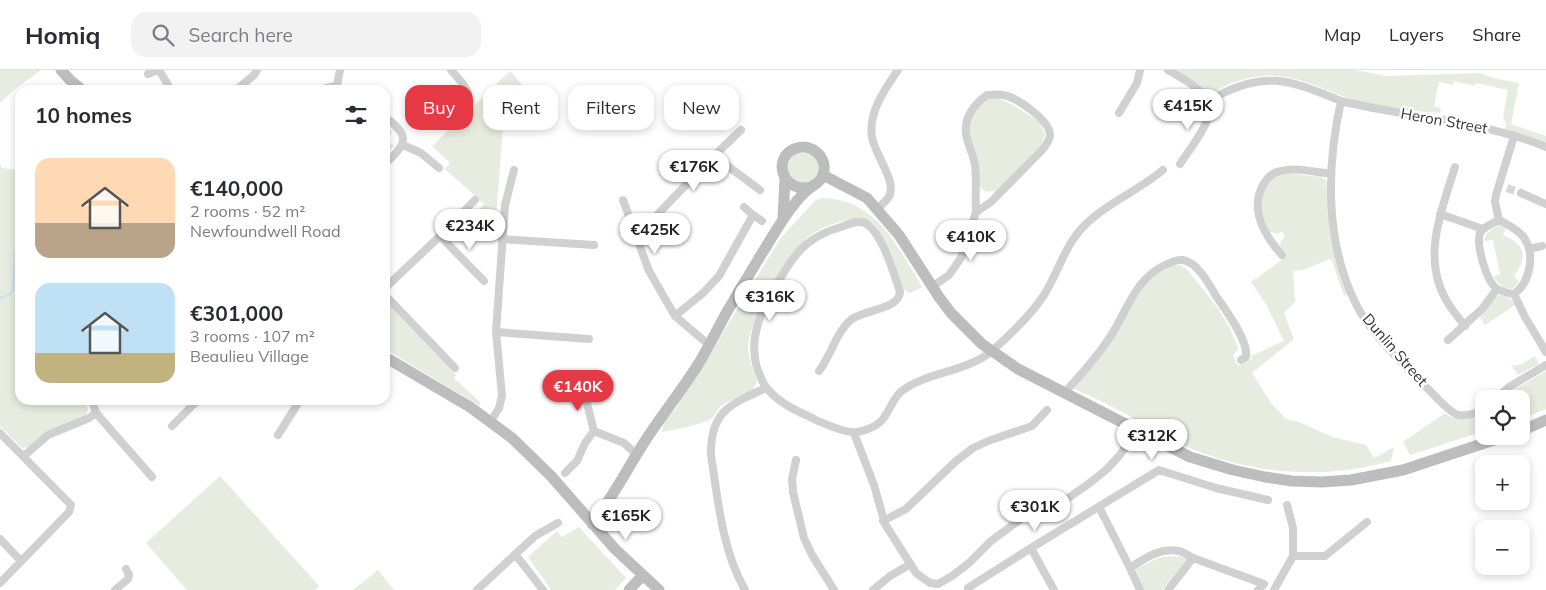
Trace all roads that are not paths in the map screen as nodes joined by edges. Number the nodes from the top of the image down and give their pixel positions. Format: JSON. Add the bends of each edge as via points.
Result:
{"nodes":[{"id":1,"x":61,"y":70,"type":"edge"},
{"id":2,"x":159,"y":70,"type":"edge"},
{"id":3,"x":257,"y":70,"type":"edge"},
{"id":4,"x":340,"y":70,"type":"edge"},
{"id":5,"x":451,"y":70,"type":"edge"},
{"id":6,"x":898,"y":70,"type":"edge"},
{"id":7,"x":1140,"y":70,"type":"edge"},
{"id":8,"x":1168,"y":70,"type":"edge"},
{"id":9,"x":148,"y":74,"type":"dead end"},
{"id":10,"x":76,"y":85,"type":"edge"},
{"id":11,"x":168,"y":85,"type":"edge"},
{"id":12,"x":242,"y":85,"type":"edge"},
{"id":13,"x":337,"y":85,"type":"edge"},
{"id":14,"x":464,"y":85,"type":"edge"},
{"id":15,"x":1211,"y":99,"type":"junction"},
{"id":16,"x":1341,"y":101,"type":"junction"},
{"id":17,"x":1119,"y":113,"type":"dead end"},
{"id":18,"x":390,"y":121,"type":"edge"},
{"id":19,"x":741,"y":130,"type":"dead end"},
{"id":20,"x":1514,"y":136,"type":"junction"},
{"id":21,"x":403,"y":145,"type":"junction"},
{"id":22,"x":1546,"y":148,"type":"edge"},
{"id":23,"x":716,"y":154,"type":"junction"},
{"id":24,"x":390,"y":159,"type":"edge"},
{"id":25,"x":1180,"y":164,"type":"dead end"},
{"id":26,"x":1455,"y":167,"type":"dead end"},
{"id":27,"x":439,"y":168,"type":"dead end"},
{"id":28,"x":514,"y":170,"type":"dead end"},
{"id":29,"x":1163,"y":170,"type":"dead end"},
{"id":30,"x":1331,"y":174,"type":"junction"},
{"id":31,"x":823,"y":175,"type":"junction"},
{"id":32,"x":785,"y":178,"type":"junction"},
{"id":33,"x":811,"y":187,"type":"junction"},
{"id":34,"x":760,"y":190,"type":"dead end"},
{"id":35,"x":1520,"y":193,"type":"tunnel mouth"},
{"id":36,"x":474,"y":200,"type":"dead end"},
{"id":37,"x":623,"y":200,"type":"dead end"},
{"id":38,"x":1546,"y":204,"type":"edge"},
{"id":39,"x":744,"y":207,"type":"dead end"},
{"id":40,"x":877,"y":209,"type":"junction"},
{"id":41,"x":976,"y":212,"type":"junction"},
{"id":42,"x":1440,"y":214,"type":"junction"},
{"id":43,"x":754,"y":215,"type":"junction"},
{"id":44,"x":783,"y":219,"type":"junction"},
{"id":45,"x":1499,"y":220,"type":"junction"},
{"id":46,"x":762,"y":221,"type":"dead end"},
{"id":47,"x":632,"y":227,"type":"junction"},
{"id":48,"x":1483,"y":229,"type":"junction"},
{"id":49,"x":440,"y":236,"type":"junction"},
{"id":50,"x":502,"y":239,"type":"junction"},
{"id":51,"x":594,"y":246,"type":"dead end"},
{"id":52,"x":1542,"y":246,"type":"dead end"},
{"id":53,"x":1529,"y":249,"type":"junction"},
{"id":54,"x":1282,"y":255,"type":"dead end"},
{"id":55,"x":484,"y":281,"type":"dead end"},
{"id":56,"x":390,"y":283,"type":"edge"},
{"id":57,"x":932,"y":287,"type":"junction"},
{"id":58,"x":1497,"y":289,"type":"junction"},
{"id":59,"x":1514,"y":294,"type":"junction"},
{"id":60,"x":390,"y":301,"type":"edge"},
{"id":61,"x":675,"y":316,"type":"junction"},
{"id":62,"x":1465,"y":326,"type":"junction"},
{"id":63,"x":496,"y":332,"type":"junction"},
{"id":64,"x":589,"y":339,"type":"dead end"},
{"id":65,"x":1448,"y":340,"type":"dead end"},
{"id":66,"x":709,"y":345,"type":"junction"},
{"id":67,"x":992,"y":351,"type":"junction"},
{"id":68,"x":1546,"y":352,"type":"edge"},
{"id":69,"x":390,"y":359,"type":"edge"},
{"id":70,"x":1241,"y":360,"type":"dead end"},
{"id":71,"x":1546,"y":365,"type":"edge"},
{"id":72,"x":455,"y":368,"type":"dead end"},
{"id":73,"x":820,"y":371,"type":"dead end"},
{"id":74,"x":583,"y":388,"type":"dead end"},
{"id":75,"x":766,"y":388,"type":"junction"},
{"id":76,"x":1506,"y":390,"type":"edge"},
{"id":77,"x":1064,"y":393,"type":"junction"},
{"id":78,"x":94,"y":405,"type":"edge"},
{"id":79,"x":193,"y":405,"type":"edge"},
{"id":80,"x":296,"y":405,"type":"edge"},
{"id":81,"x":1047,"y":410,"type":"dead end"},
{"id":82,"x":96,"y":413,"type":"junction"},
{"id":83,"x":1475,"y":413,"type":"edge"},
{"id":84,"x":1546,"y":420,"type":"edge"},
{"id":85,"x":491,"y":421,"type":"junction"},
{"id":86,"x":172,"y":426,"type":"dead end"},
{"id":87,"x":1530,"y":427,"type":"edge"},
{"id":88,"x":1138,"y":430,"type":"junction"},
{"id":89,"x":594,"y":431,"type":"junction"},
{"id":90,"x":0,"y":433,"type":"edge"},
{"id":91,"x":854,"y":433,"type":"junction"},
{"id":92,"x":278,"y":435,"type":"dead end"},
{"id":93,"x":1479,"y":445,"type":"edge"},
{"id":94,"x":637,"y":455,"type":"junction"},
{"id":95,"x":24,"y":456,"type":"junction"},
{"id":96,"x":796,"y":460,"type":"dead end"},
{"id":97,"x":565,"y":473,"type":"dead end"},
{"id":98,"x":152,"y":477,"type":"dead end"},
{"id":99,"x":1268,"y":500,"type":"dead end"},
{"id":100,"x":1287,"y":505,"type":"dead end"},
{"id":101,"x":1099,"y":507,"type":"junction"},
{"id":102,"x":883,"y":521,"type":"junction"},
{"id":103,"x":1367,"y":522,"type":"dead end"},
{"id":104,"x":558,"y":523,"type":"dead end"},
{"id":105,"x":592,"y":524,"type":"junction"},
{"id":106,"x":0,"y":538,"type":"edge"},
{"id":107,"x":1031,"y":548,"type":"junction"},
{"id":108,"x":515,"y":554,"type":"junction"},
{"id":109,"x":1293,"y":556,"type":"junction"},
{"id":110,"x":1194,"y":558,"type":"junction"},
{"id":111,"x":21,"y":561,"type":"junction"},
{"id":112,"x":909,"y":565,"type":"junction"},
{"id":113,"x":126,"y":568,"type":"dead end"},
{"id":114,"x":1130,"y":568,"type":"junction"},
{"id":115,"x":643,"y":575,"type":"junction"},
{"id":116,"x":0,"y":583,"type":"edge"},
{"id":117,"x":1278,"y":589,"type":"edge"},
{"id":118,"x":115,"y":590,"type":"edge"},
{"id":119,"x":476,"y":590,"type":"edge"},
{"id":120,"x":543,"y":590,"type":"edge"},
{"id":121,"x":628,"y":590,"type":"edge"},
{"id":122,"x":658,"y":590,"type":"edge"},
{"id":123,"x":745,"y":590,"type":"edge"},
{"id":124,"x":834,"y":590,"type":"edge"},
{"id":125,"x":872,"y":590,"type":"edge"},
{"id":126,"x":969,"y":590,"type":"edge"},
{"id":127,"x":1054,"y":590,"type":"edge"},
{"id":128,"x":1140,"y":590,"type":"edge"},
{"id":129,"x":1168,"y":590,"type":"edge"},
{"id":130,"x":1258,"y":590,"type":"edge"}],
"edges":[{"from":1,"to":10,"type":"street"},
{"from":2,"to":9,"type":"street"},
{"from":2,"to":11,"type":"street"},
{"from":3,"to":12,"type":"street"},
{"from":4,"to":13,"type":"street"},
{"from":5,"to":14,"type":"street"},
{"from":6,"to":40,"type":"street","via":[[882,94],[873,122],[872,137],[891,191]]},
{"from":7,"to":17,"type":"street","via":[[1137,83]]},
{"from":8,"to":15,"type":"street"},
{"from":15,"to":16,"type":"street","name":"Heron Street","via":[[1244,83],[1277,80]]},
{"from":15,"to":25,"type":"street","via":[[1212,106],[1204,126]]},
{"from":16,"to":20,"type":"street","name":"Heron Street","via":[[1479,126]]},
{"from":16,"to":30,"type":"street","name":"Dunlin Street"},
{"from":18,"to":21,"type":"street","via":[[402,132]]},
{"from":19,"to":23,"type":"street"},
{"from":20,"to":22,"type":"street","name":"Heron Street"},
{"from":20,"to":45,"type":"street","via":[[1503,187],[1496,195]]},
{"from":21,"to":24,"type":"street"},
{"from":21,"to":27,"type":"street","via":[[421,153]]},
{"from":23,"to":34,"type":"street","via":[[729,168]]},
{"from":23,"to":47,"type":"street","via":[[652,220]]},
{"from":26,"to":42,"type":"street"},
{"from":28,"to":50,"type":"street","via":[[505,205]]},
{"from":29,"to":67,"type":"street","via":[[1082,228],[1038,303]]},
{"from":30,"to":54,"type":"street","via":[[1286,170],[1271,175],[1264,182],[1258,214],[1270,242]]},
{"from":30,"to":83,"type":"street","name":"Dunlin Street","via":[[1337,249],[1358,308],[1408,370],[1449,409],[1457,414]]},
{"from":31,"to":32,"type":"street","via":[[823,160],[819,154],[812,148],[803,147],[795,148],[784,159],[782,169]]},
{"from":31,"to":33,"type":"street"},
{"from":31,"to":40,"type":"street","via":[[867,198]]},
{"from":32,"to":33,"type":"street","via":[[794,187]]},
{"from":32,"to":44,"type":"street"},
{"from":33,"to":44,"type":"street"},
{"from":35,"to":38,"type":"street"},
{"from":36,"to":49,"type":"street"},
{"from":37,"to":47,"type":"street"},
{"from":39,"to":43,"type":"street"},
{"from":40,"to":57,"type":"street","via":[[899,234]]},
{"from":41,"to":41,"type":"street","via":[[975,165],[966,134],[967,120],[978,101],[987,95],[1003,95],[1044,120],[1048,140],[992,202]]},
{"from":41,"to":57,"type":"street","via":[[961,258],[949,275]]},
{"from":42,"to":48,"type":"street"},
{"from":42,"to":62,"type":"street","via":[[1434,246],[1438,283]]},
{"from":43,"to":46,"type":"street"},
{"from":43,"to":61,"type":"street","via":[[719,276]]},
{"from":44,"to":66,"type":"street"},
{"from":45,"to":48,"type":"street"},
{"from":45,"to":53,"type":"street","via":[[1520,233]]},
{"from":47,"to":61,"type":"street","via":[[649,271]]},
{"from":48,"to":58,"type":"street","via":[[1479,245],[1490,282]]},
{"from":49,"to":55,"type":"street"},
{"from":49,"to":56,"type":"street"},
{"from":50,"to":51,"type":"street"},
{"from":50,"to":63,"type":"street"},
{"from":52,"to":53,"type":"street"},
{"from":53,"to":59,"type":"street","via":[[1526,278]]},
{"from":57,"to":67,"type":"street","via":[[951,313]]},
{"from":58,"to":59,"type":"street"},
{"from":58,"to":62,"type":"street"},
{"from":59,"to":68,"type":"street"},
{"from":60,"to":72,"type":"street"},
{"from":61,"to":66,"type":"street"},
{"from":62,"to":65,"type":"street"},
{"from":63,"to":64,"type":"street"},
{"from":63,"to":85,"type":"street","via":[[502,396]]},
{"from":66,"to":94,"type":"street"},
{"from":67,"to":77,"type":"street"},
{"from":67,"to":91,"type":"street","via":[[967,365],[930,377],[902,391],[881,421]]},
{"from":69,"to":85,"type":"street"},
{"from":70,"to":77,"type":"street","via":[[1247,352],[1220,301],[1191,264],[1184,260],[1176,261],[1152,272],[1136,289],[1110,338],[1090,366]]},
{"from":71,"to":76,"type":"street"},
{"from":73,"to":75,"type":"street","via":[[847,324],[859,315],[892,304],[900,296],[881,240],[862,222],[839,227],[808,243],[785,270],[771,294],[754,342],[756,364]]},
{"from":74,"to":89,"type":"street"},
{"from":75,"to":91,"type":"street","via":[[804,415]]},
{"from":75,"to":123,"type":"street","via":[[728,408],[716,422],[711,440],[728,546]]},
{"from":77,"to":88,"type":"street"},
{"from":78,"to":82,"type":"street"},
{"from":79,"to":86,"type":"street"},
{"from":80,"to":92,"type":"street"},
{"from":81,"to":102,"type":"street","via":[[1032,426],[973,448],[906,509]]},
{"from":82,"to":95,"type":"street","via":[[48,435]]},
{"from":82,"to":98,"type":"street"},
{"from":84,"to":87,"type":"street"},
{"from":85,"to":105,"type":"street","via":[[551,476]]},
{"from":88,"to":93,"type":"street","via":[[1190,457],[1233,470],[1292,481],[1351,480],[1403,470]]},
{"from":88,"to":112,"type":"street","via":[[1119,456],[1091,482],[1064,501],[1025,516],[952,576],[938,584],[930,583]]},
{"from":89,"to":94,"type":"street","via":[[624,443]]},
{"from":89,"to":97,"type":"street","via":[[577,461]]},
{"from":90,"to":95,"type":"street"},
{"from":91,"to":102,"type":"street","via":[[874,485]]},
{"from":94,"to":105,"type":"street"},
{"from":95,"to":111,"type":"street","via":[[71,505],[69,512]]},
{"from":96,"to":124,"type":"street","via":[[793,492],[804,538]]},
{"from":99,"to":101,"type":"street","via":[[1159,470]]},
{"from":100,"to":109,"type":"street","via":[[1293,528]]},
{"from":101,"to":107,"type":"street"},
{"from":101,"to":114,"type":"street"},
{"from":102,"to":112,"type":"street"},
{"from":103,"to":109,"type":"street","via":[[1325,556]]},
{"from":104,"to":108,"type":"street","via":[[535,536]]},
{"from":105,"to":115,"type":"street"},
{"from":106,"to":111,"type":"street"},
{"from":107,"to":126,"type":"street"},
{"from":107,"to":127,"type":"street"},
{"from":108,"to":119,"type":"street"},
{"from":108,"to":120,"type":"street"},
{"from":109,"to":117,"type":"street"},
{"from":110,"to":114,"type":"street","via":[[1180,551],[1163,551]]},
{"from":110,"to":129,"type":"street"},
{"from":110,"to":130,"type":"street","via":[[1264,584]]},
{"from":111,"to":116,"type":"street"},
{"from":112,"to":125,"type":"street"},
{"from":113,"to":118,"type":"street","via":[[130,575]]},
{"from":114,"to":128,"type":"street"},
{"from":115,"to":121,"type":"street"},
{"from":115,"to":122,"type":"street"}]}
